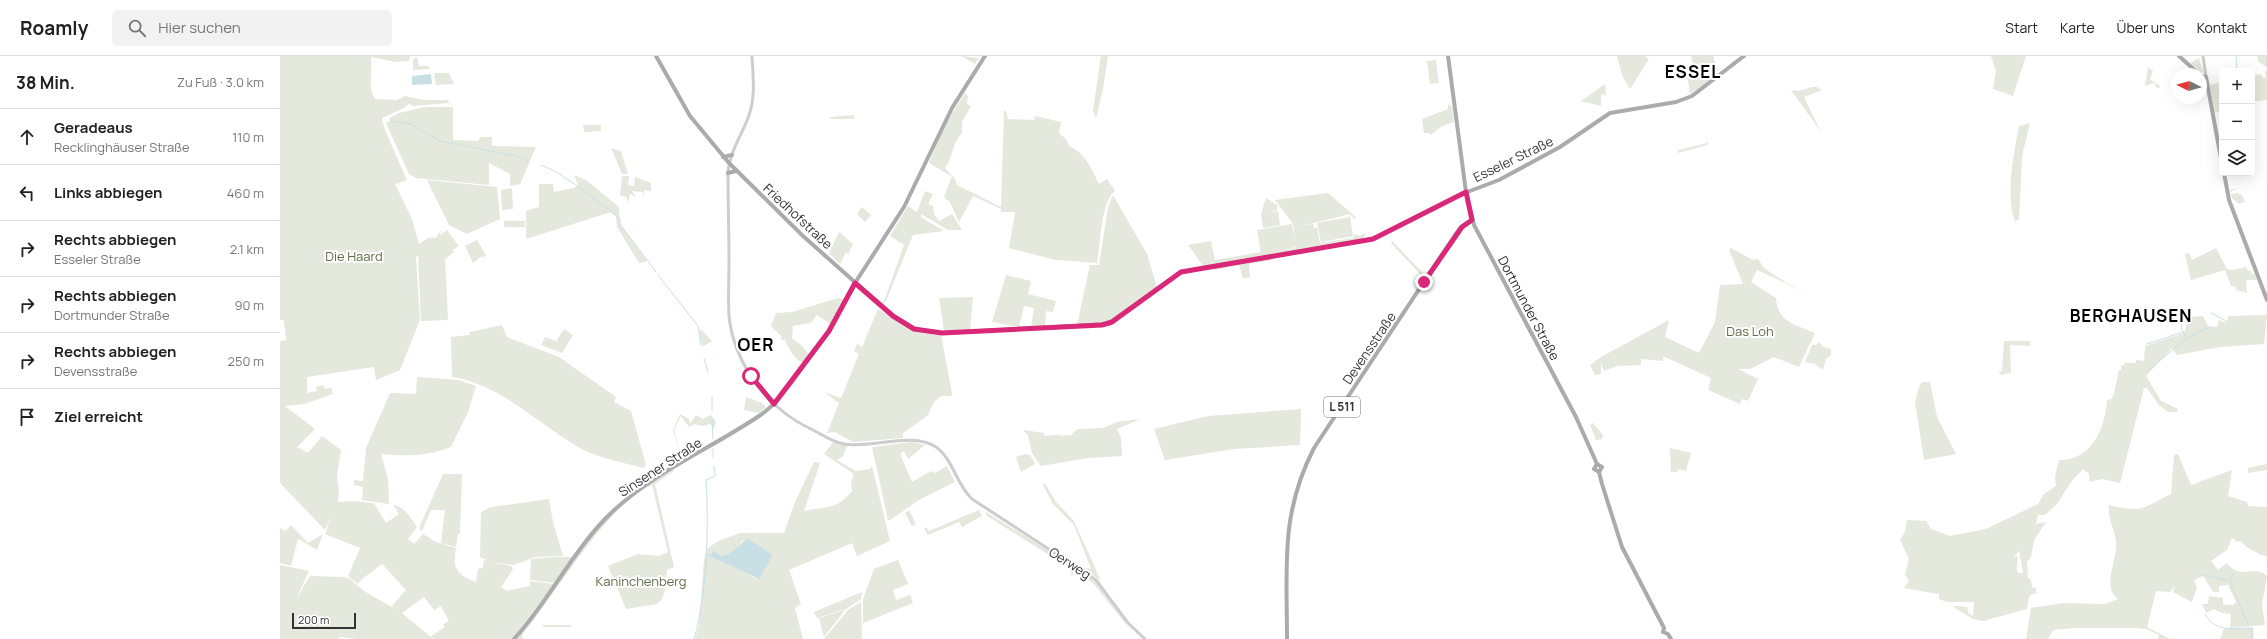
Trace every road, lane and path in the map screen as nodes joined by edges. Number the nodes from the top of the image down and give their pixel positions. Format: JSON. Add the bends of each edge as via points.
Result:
{"nodes":[{"id":1,"x":656,"y":56,"type":"edge"},
{"id":2,"x":752,"y":56,"type":"edge"},
{"id":3,"x":984,"y":56,"type":"edge"},
{"id":4,"x":1448,"y":56,"type":"edge"},
{"id":5,"x":1744,"y":56,"type":"edge"},
{"id":6,"x":2179,"y":56,"type":"edge"},
{"id":7,"x":2203,"y":56,"type":"edge"},
{"id":8,"x":2192,"y":68,"type":"edge"},
{"id":9,"x":2205,"y":68,"type":"edge"},
{"id":10,"x":2207,"y":80,"type":"edge"},
{"id":11,"x":2219,"y":147,"type":"edge"},
{"id":12,"x":732,"y":155,"type":"junction"},
{"id":13,"x":723,"y":157,"type":"junction"},
{"id":14,"x":729,"y":163,"type":"junction"},
{"id":15,"x":737,"y":171,"type":"junction"},
{"id":16,"x":728,"y":174,"type":"junction"},
{"id":17,"x":2225,"y":176,"type":"edge"},
{"id":18,"x":1466,"y":192,"type":"junction"},
{"id":19,"x":1472,"y":220,"type":"junction"},
{"id":20,"x":855,"y":283,"type":"junction"},
{"id":21,"x":2267,"y":300,"type":"edge"},
{"id":22,"x":774,"y":404,"type":"junction"},
{"id":23,"x":514,"y":639,"type":"edge"},
{"id":24,"x":1145,"y":639,"type":"edge"},
{"id":25,"x":1287,"y":639,"type":"edge"},
{"id":26,"x":1671,"y":639,"type":"edge"}],
"edges":[{"from":1,"to":13,"type":"main road","name":"Friedhofstraße","via":[[690,116]]},
{"from":2,"to":12,"type":"street","name":"Oerweg","via":[[751,108]]},
{"from":3,"to":20,"type":"main road","name":"Sinsener Straße","via":[[940,131],[904,207]]},
{"from":4,"to":18,"type":"main road","name":"Dortmunder Straße"},
{"from":5,"to":18,"type":"main road","name":"Esseler Straße","via":[[1692,96],[1666,104],[1610,112],[1560,147],[1500,180]]},
{"from":6,"to":8,"type":"main road"},
{"from":7,"to":9,"type":"street"},
{"from":10,"to":11,"type":"main road"},
{"from":12,"to":13,"type":"main road"},
{"from":12,"to":14,"type":"street","name":"Oerweg"},
{"from":13,"to":14,"type":"main road","name":"Friedhofstraße"},
{"from":14,"to":15,"type":"main road","name":"Friedhofstraße"},
{"from":14,"to":16,"type":"street","name":"Oerweg"},
{"from":15,"to":16,"type":"main road","via":[[732,170]]},
{"from":15,"to":20,"type":"main road","name":"Friedhofstraße"},
{"from":16,"to":22,"type":"street","name":"Oerweg","via":[[729,316],[735,339],[751,376]]},
{"from":17,"to":21,"type":"main road","via":[[2229,200]]},
{"from":18,"to":19,"type":"main road","name":"Dortmunder Straße"},
{"from":18,"to":20,"type":"main road","name":"Esseler Straße","via":[[1373,239],[1181,272],[1112,322],[1102,325],[942,333],[914,329],[893,316]]},
{"from":19,"to":25,"type":"main road","name":"Devensstraße","number":"L 511","via":[[1462,227],[1451,241],[1314,448],[1303,469],[1288,526]]},
{"from":19,"to":26,"type":"main road","name":"Dortmunder Straße","via":[[1579,423],[1597,464],[1594,469],[1599,472],[1622,547],[1664,628],[1669,630]]},
{"from":20,"to":22,"type":"main road","name":"Sinsener Straße","via":[[829,331]]},
{"from":22,"to":23,"type":"main road","name":"Sinsener Straße","via":[[749,423],[640,488],[620,505],[591,535]]},
{"from":22,"to":24,"type":"street","name":"Oerweg","via":[[791,419],[844,444],[883,444],[914,440],[930,444],[945,457],[965,493],[1096,580],[1128,623]]}]}
